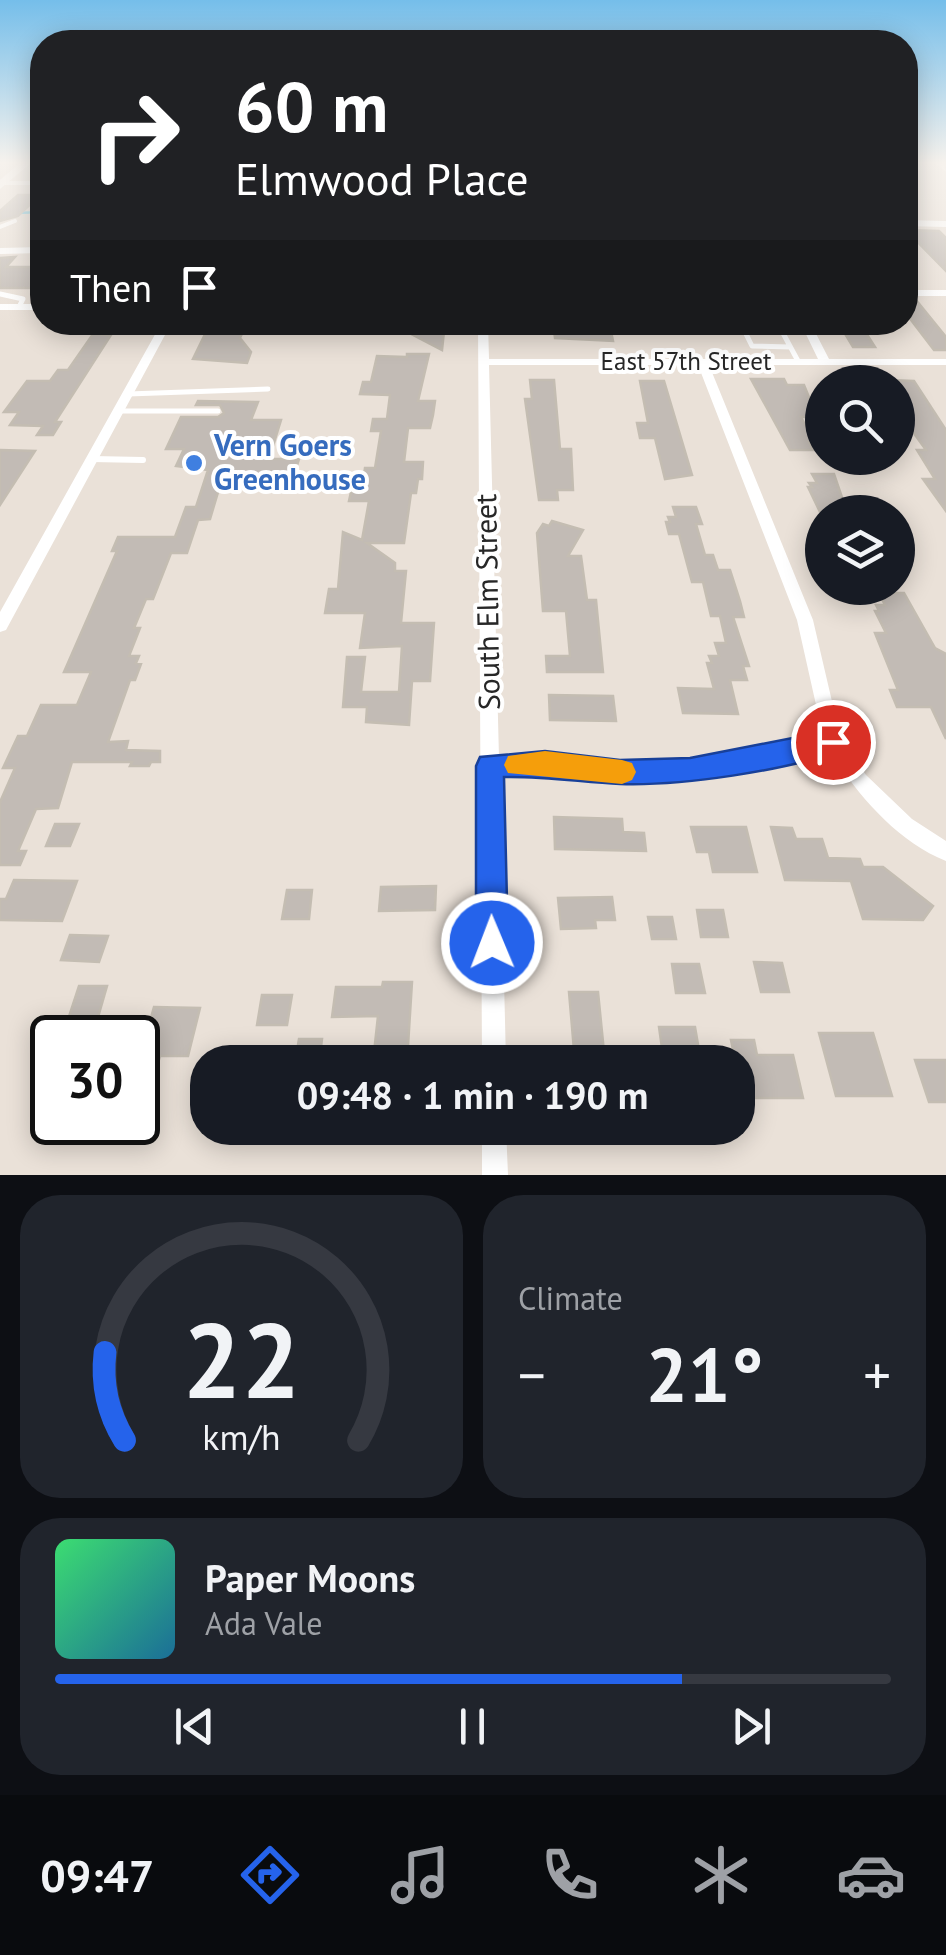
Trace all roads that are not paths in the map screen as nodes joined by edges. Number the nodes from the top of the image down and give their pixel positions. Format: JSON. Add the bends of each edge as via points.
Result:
{"nodes":[{"id":1,"x":15,"y":221,"type":"dead end"},
{"id":2,"x":918,"y":224,"type":"edge"},
{"id":3,"x":946,"y":224,"type":"edge"},
{"id":4,"x":0,"y":227,"type":"edge"},
{"id":5,"x":30,"y":250,"type":"edge"},
{"id":6,"x":0,"y":251,"type":"edge"},
{"id":7,"x":0,"y":294,"type":"edge"},
{"id":8,"x":918,"y":294,"type":"edge"},
{"id":9,"x":944,"y":296,"type":"edge"},
{"id":10,"x":0,"y":307,"type":"edge"},
{"id":11,"x":18,"y":307,"type":"junction"},
{"id":12,"x":30,"y":307,"type":"edge"},
{"id":13,"x":160,"y":335,"type":"edge"},
{"id":14,"x":484,"y":335,"type":"edge"},
{"id":15,"x":746,"y":335,"type":"edge"},
{"id":16,"x":784,"y":335,"type":"edge"},
{"id":17,"x":812,"y":335,"type":"edge"},
{"id":18,"x":790,"y":347,"type":"junction"},
{"id":19,"x":798,"y":361,"type":"junction"},
{"id":20,"x":825,"y":361,"type":"junction"},
{"id":21,"x":485,"y":362,"type":"junction"},
{"id":22,"x":702,"y":362,"type":"junction"},
{"id":23,"x":946,"y":362,"type":"edge"},
{"id":24,"x":268,"y":389,"type":"dead end"},
{"id":25,"x":128,"y":394,"type":"junction"},
{"id":26,"x":119,"y":411,"type":"junction"},
{"id":27,"x":218,"y":412,"type":"dead end"},
{"id":28,"x":92,"y":459,"type":"junction"},
{"id":29,"x":143,"y":460,"type":"dead end"},
{"id":30,"x":0,"y":626,"type":"edge"},
{"id":31,"x":833,"y":742,"type":"junction"},
{"id":32,"x":490,"y":766,"type":"junction"},
{"id":33,"x":946,"y":852,"type":"edge"},
{"id":34,"x":494,"y":1045,"type":"edge"},
{"id":35,"x":494,"y":1145,"type":"edge"},
{"id":36,"x":495,"y":1175,"type":"edge"}],
"edges":[{"from":1,"to":4,"type":"lane"},
{"from":2,"to":3,"type":"street"},
{"from":5,"to":6,"type":"street"},
{"from":7,"to":11,"type":"lane","via":[[22,297]]},
{"from":8,"to":9,"type":"street"},
{"from":10,"to":11,"type":"street"},
{"from":11,"to":12,"type":"street"},
{"from":13,"to":25,"type":"street"},
{"from":14,"to":21,"type":"street","name":"South Elm Street"},
{"from":15,"to":18,"type":"lane","via":[[752,346]]},
{"from":16,"to":18,"type":"lane"},
{"from":17,"to":20,"type":"street"},
{"from":18,"to":19,"type":"lane"},
{"from":19,"to":20,"type":"street","name":"East 57th Street"},
{"from":19,"to":22,"type":"street","name":"East 57th Street"},
{"from":20,"to":23,"type":"street","name":"East 57th Street"},
{"from":21,"to":22,"type":"street","name":"East 57th Street"},
{"from":21,"to":32,"type":"street","name":"South Elm Street"},
{"from":22,"to":31,"type":"street","via":[[805,620]]},
{"from":24,"to":25,"type":"lane"},
{"from":25,"to":26,"type":"street"},
{"from":26,"to":27,"type":"lane"},
{"from":26,"to":28,"type":"street"},
{"from":28,"to":29,"type":"lane"},
{"from":28,"to":30,"type":"street"},
{"from":31,"to":32,"type":"street","via":[[690,770]]},
{"from":31,"to":33,"type":"street","via":[[859,781],[904,825]]},
{"from":32,"to":34,"type":"street","name":"South Elm Street"},
{"from":35,"to":36,"type":"street"}]}
